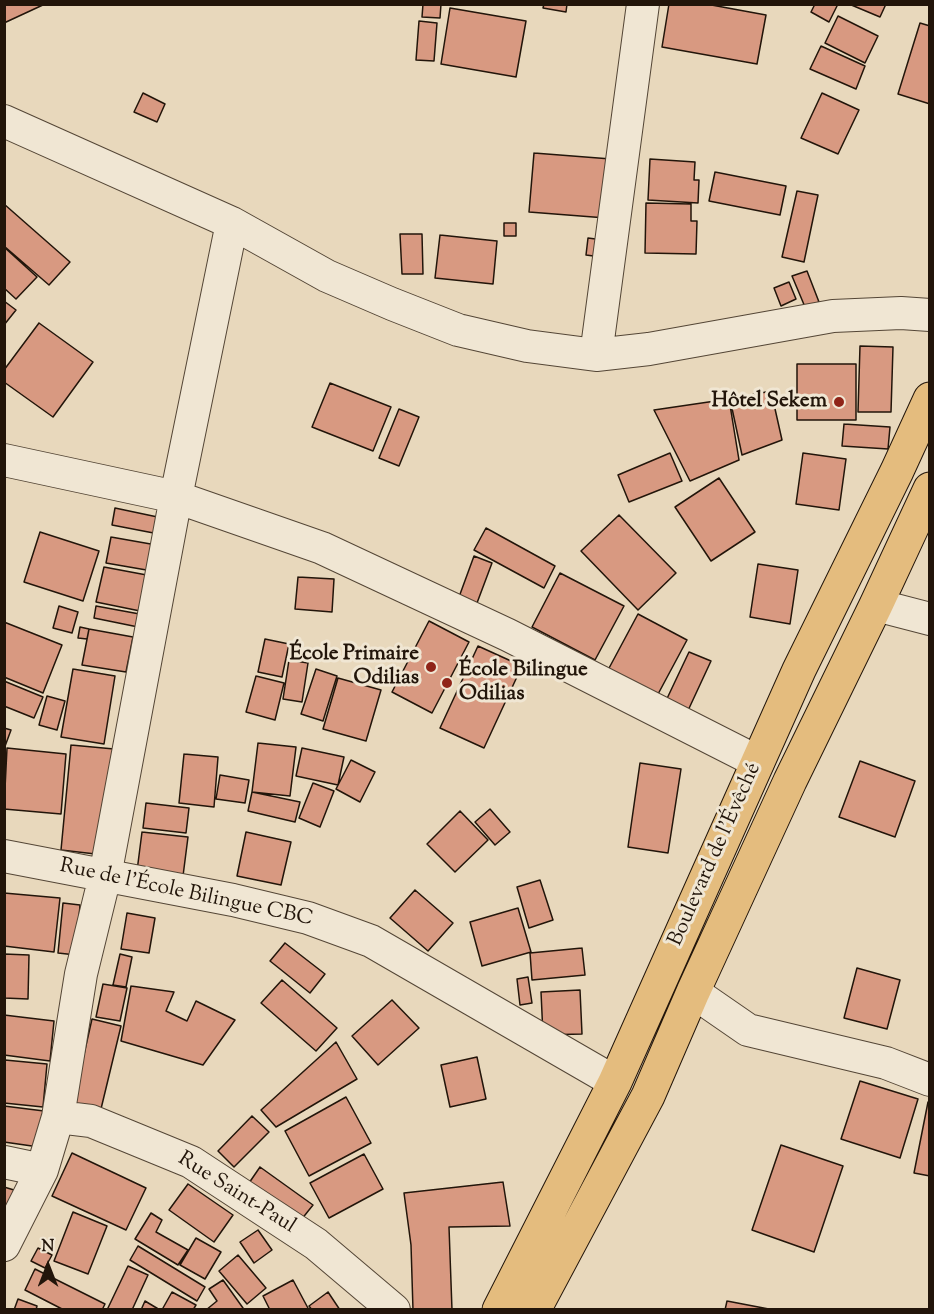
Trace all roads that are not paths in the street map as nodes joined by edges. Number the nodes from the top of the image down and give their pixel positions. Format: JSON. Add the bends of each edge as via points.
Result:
{"nodes":[{"id":1,"x":643,"y":4,"type":"edge"},
{"id":2,"x":4,"y":121,"type":"edge"},
{"id":3,"x":232,"y":223,"type":"junction"},
{"id":4,"x":930,"y":315,"type":"edge"},
{"id":5,"x":596,"y":355,"type":"junction"},
{"id":6,"x":930,"y":399,"type":"edge"},
{"id":7,"x":4,"y":460,"type":"edge"},
{"id":8,"x":930,"y":489,"type":"edge"},
{"id":9,"x":176,"y":497,"type":"junction"},
{"id":10,"x":876,"y":605,"type":"junction"},
{"id":11,"x":930,"y":619,"type":"edge"},
{"id":12,"x":758,"y":762,"type":"junction"},
{"id":13,"x":4,"y":856,"type":"edge"},
{"id":14,"x":105,"y":876,"type":"junction"},
{"id":15,"x":693,"y":992,"type":"junction"},
{"id":16,"x":930,"y":1080,"type":"edge"},
{"id":17,"x":615,"y":1082,"type":"junction"},
{"id":18,"x":58,"y":1117,"type":"junction"},
{"id":19,"x":4,"y":1162,"type":"edge"},
{"id":20,"x":42,"y":1170,"type":"junction"},
{"id":21,"x":4,"y":1245,"type":"edge"},
{"id":22,"x":394,"y":1310,"type":"edge"},
{"id":23,"x":499,"y":1310,"type":"edge"},
{"id":24,"x":534,"y":1310,"type":"edge"}],
"edges":[{"from":1,"to":5,"type":"street"},
{"from":2,"to":3,"type":"street"},
{"from":3,"to":5,"type":"street","via":[[327,276],[458,330],[527,346]]},
{"from":3,"to":9,"type":"street"},
{"from":4,"to":5,"type":"street","via":[[833,316]]},
{"from":6,"to":12,"type":"main road","name":"Boulevard de l'Évêché"},
{"from":7,"to":9,"type":"street"},
{"from":8,"to":10,"type":"main road","name":"Boulevard de l'Évêché"},
{"from":9,"to":12,"type":"street","via":[[322,548],[508,635]]},
{"from":9,"to":14,"type":"street"},
{"from":10,"to":11,"type":"street"},
{"from":10,"to":15,"type":"main road","name":"Boulevard de l'Évêché"},
{"from":12,"to":17,"type":"main road","name":"Boulevard de l'Évêché"},
{"from":13,"to":14,"type":"street","name":"Rue de l'École Bilingue CBC"},
{"from":14,"to":17,"type":"street","name":"Rue de l'École Bilingue CBC","via":[[308,918],[370,941]]},
{"from":14,"to":18,"type":"street","via":[[81,974]]},
{"from":15,"to":16,"type":"street","via":[[748,1030],[886,1063]]},
{"from":15,"to":24,"type":"main road","name":"Boulevard de l'Évêché","via":[[648,1096]]},
{"from":17,"to":23,"type":"main road","name":"Boulevard de l'Évêché"},
{"from":18,"to":20,"type":"street"},
{"from":18,"to":22,"type":"street","name":"Rue Saint-Paul","via":[[91,1121],[191,1162],[316,1244]]},
{"from":19,"to":20,"type":"street"},
{"from":20,"to":21,"type":"street"}]}
